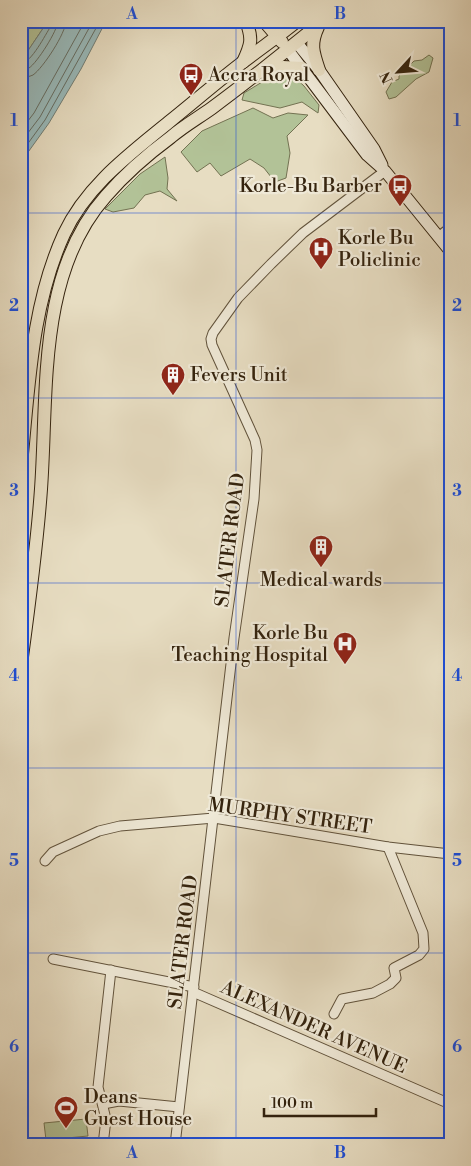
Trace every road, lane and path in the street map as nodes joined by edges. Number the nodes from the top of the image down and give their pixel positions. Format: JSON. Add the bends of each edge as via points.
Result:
{"nodes":[{"id":1,"x":246,"y":21,"type":"edge"},
{"id":2,"x":264,"y":21,"type":"edge"},
{"id":3,"x":297,"y":21,"type":"edge"},
{"id":4,"x":321,"y":23,"type":"edge"},
{"id":5,"x":285,"y":37,"type":"edge"},
{"id":6,"x":243,"y":62,"type":"junction"},
{"id":7,"x":302,"y":68,"type":"junction"},
{"id":8,"x":319,"y":70,"type":"junction"},
{"id":9,"x":261,"y":72,"type":"junction"},
{"id":10,"x":172,"y":136,"type":"junction"},
{"id":11,"x":385,"y":171,"type":"junction"},
{"id":12,"x":450,"y":228,"type":"edge"},
{"id":13,"x":438,"y":237,"type":"junction"},
{"id":14,"x":450,"y":251,"type":"edge"},
{"id":15,"x":21,"y":464,"type":"edge"},
{"id":16,"x":21,"y":664,"type":"edge"},
{"id":17,"x":214,"y":818,"type":"junction"},
{"id":18,"x":388,"y":847,"type":"junction"},
{"id":19,"x":450,"y":854,"type":"edge"},
{"id":20,"x":45,"y":861,"type":"dead end"},
{"id":21,"x":54,"y":959,"type":"dead end"},
{"id":22,"x":111,"y":970,"type":"junction"},
{"id":23,"x":194,"y":989,"type":"junction"},
{"id":24,"x":334,"y":1014,"type":"dead end"},
{"id":25,"x":103,"y":1104,"type":"junction"},
{"id":26,"x":450,"y":1104,"type":"edge"},
{"id":27,"x":179,"y":1107,"type":"junction"},
{"id":28,"x":103,"y":1145,"type":"edge"},
{"id":29,"x":175,"y":1145,"type":"edge"}],
"edges":[{"from":1,"to":6,"type":"main road","via":[[252,37]]},
{"from":2,"to":5,"type":"main road"},
{"from":3,"to":5,"type":"main road"},
{"from":4,"to":5,"type":"main road"},
{"from":4,"to":8,"type":"main road","via":[[312,41]]},
{"from":5,"to":6,"type":"main road"},
{"from":5,"to":7,"type":"main road"},
{"from":5,"to":8,"type":"main road"},
{"from":5,"to":9,"type":"main road"},
{"from":5,"to":10,"type":"main road","via":[[262,64]]},
{"from":6,"to":15,"type":"main road","via":[[124,159],[94,190],[65,233],[44,293],[32,352]]},
{"from":7,"to":9,"type":"main road","via":[[284,67]]},
{"from":7,"to":11,"type":"main road","via":[[367,155]]},
{"from":8,"to":11,"type":"main road","via":[[374,149]]},
{"from":9,"to":10,"type":"main road"},
{"from":10,"to":16,"type":"main road","via":[[123,178],[96,208],[75,241],[60,283],[48,353],[38,532]]},
{"from":11,"to":13,"type":"main road"},
{"from":11,"to":17,"type":"street","name":"SLATER ROAD","via":[[303,233],[238,298],[211,339],[257,450],[254,499],[234,638]]},
{"from":12,"to":13,"type":"street"},
{"from":13,"to":14,"type":"main road"},
{"from":17,"to":18,"type":"street","name":"MURPHY STREET"},
{"from":17,"to":20,"type":"street","name":"MURPHY STREET","via":[[120,826],[98,831],[53,852]]},
{"from":17,"to":23,"type":"street","name":"SLATER ROAD"},
{"from":18,"to":19,"type":"street","name":"MURPHY STREET"},
{"from":18,"to":24,"type":"street","via":[[423,933],[424,949],[394,968],[396,978],[390,984],[373,993],[342,999]]},
{"from":21,"to":22,"type":"street","name":"ALEXANDER AVENUE"},
{"from":22,"to":23,"type":"street","name":"ALEXANDER AVENUE"},
{"from":22,"to":25,"type":"street","via":[[98,1087]]},
{"from":23,"to":26,"type":"street","name":"ALEXANDER AVENUE"},
{"from":23,"to":27,"type":"street","name":"SLATER ROAD"},
{"from":25,"to":27,"type":"street","via":[[119,1101]]},
{"from":25,"to":28,"type":"street","via":[[106,1119]]},
{"from":27,"to":29,"type":"street","name":"SLATER ROAD"}]}
